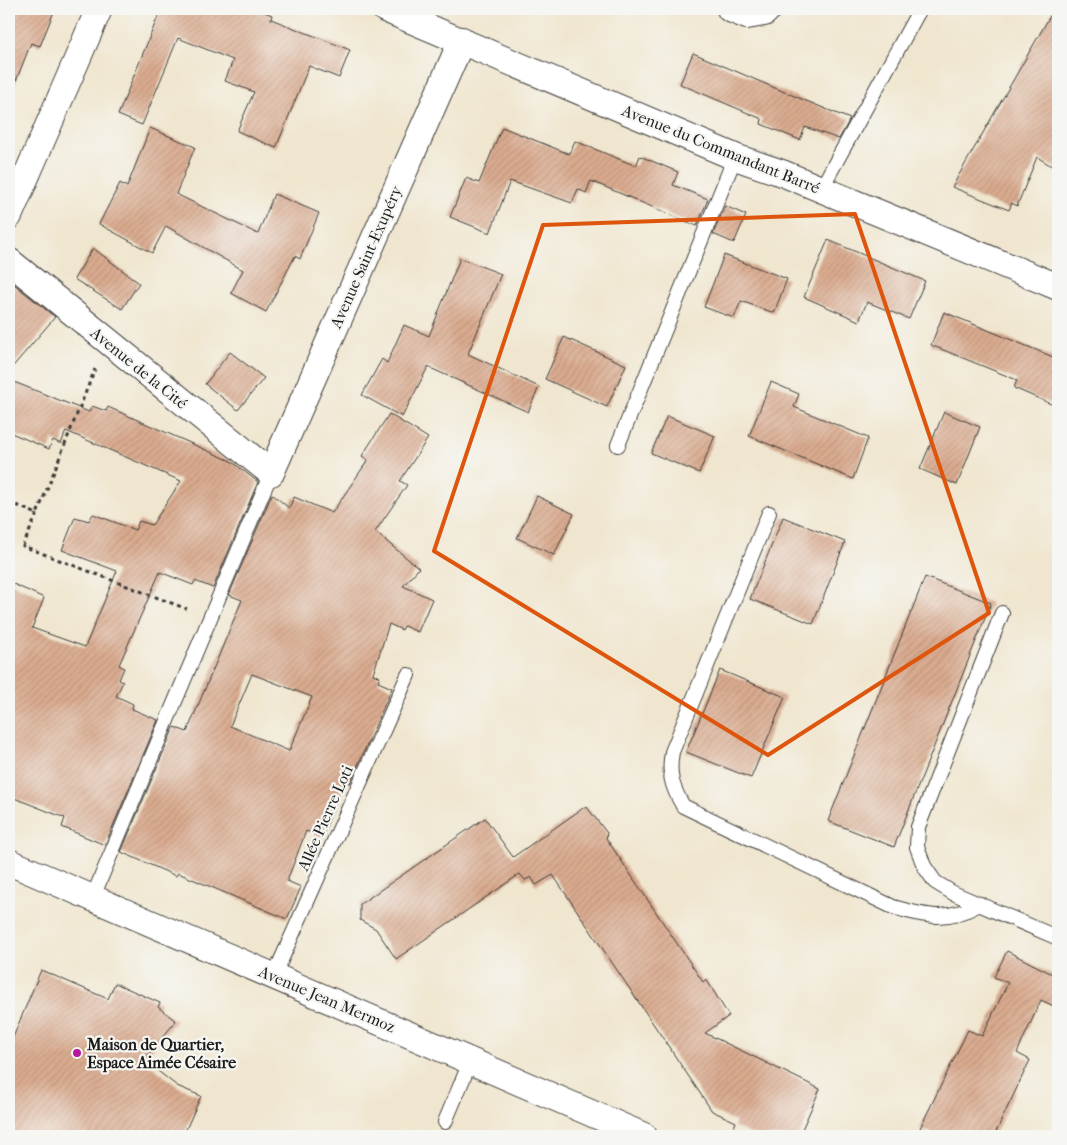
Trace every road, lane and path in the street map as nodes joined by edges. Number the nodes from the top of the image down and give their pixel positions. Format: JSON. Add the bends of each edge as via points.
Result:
{"nodes":[{"id":1,"x":99,"y":9,"type":"edge"},
{"id":2,"x":385,"y":9,"type":"edge"},
{"id":3,"x":730,"y":9,"type":"edge"},
{"id":4,"x":768,"y":9,"type":"edge"},
{"id":5,"x":920,"y":9,"type":"edge"},
{"id":6,"x":462,"y":40,"type":"junction"},
{"id":7,"x":735,"y":157,"type":"junction"},
{"id":8,"x":820,"y":189,"type":"junction"},
{"id":9,"x":9,"y":216,"type":"edge"},
{"id":10,"x":9,"y":261,"type":"edge"},
{"id":11,"x":1058,"y":287,"type":"edge"},
{"id":12,"x":106,"y":341,"type":"junction"},
{"id":13,"x":618,"y":445,"type":"dead end"},
{"id":14,"x":271,"y":473,"type":"junction"},
{"id":15,"x":9,"y":502,"type":"edge"},
{"id":16,"x":769,"y":513,"type":"dead end"},
{"id":17,"x":36,"y":514,"type":"junction"},
{"id":18,"x":1002,"y":613,"type":"dead end"},
{"id":19,"x":210,"y":618,"type":"junction"},
{"id":20,"x":408,"y":675,"type":"dead end"},
{"id":21,"x":9,"y":862,"type":"edge"},
{"id":22,"x":92,"y":899,"type":"junction"},
{"id":23,"x":980,"y":904,"type":"junction"},
{"id":24,"x":1058,"y":938,"type":"edge"},
{"id":25,"x":274,"y":976,"type":"junction"},
{"id":26,"x":471,"y":1060,"type":"junction"},
{"id":27,"x":444,"y":1122,"type":"dead end"},
{"id":28,"x":643,"y":1136,"type":"edge"}],
"edges":[{"from":1,"to":9,"type":"street"},
{"from":2,"to":6,"type":"street","name":"Avenue du Commandant Barré"},
{"from":3,"to":4,"type":"street","via":[[747,16],[764,13]]},
{"from":5,"to":8,"type":"lane"},
{"from":6,"to":7,"type":"street","name":"Avenue du Commandant Barré"},
{"from":6,"to":14,"type":"street","name":"Avenue Saint-Exupéry"},
{"from":7,"to":8,"type":"street","name":"Avenue du Commandant Barré"},
{"from":7,"to":13,"type":"lane"},
{"from":8,"to":11,"type":"street","name":"Avenue du Commandant Barré"},
{"from":10,"to":12,"type":"street","name":"Avenue de la Cité"},
{"from":12,"to":14,"type":"street","name":"Avenue de la Cité"},
{"from":12,"to":17,"type":"path"},
{"from":14,"to":19,"type":"lane"},
{"from":15,"to":17,"type":"path"},
{"from":16,"to":23,"type":"lane","via":[[672,752],[669,769],[673,789],[683,806],[893,907],[927,917],[945,917],[963,913]]},
{"from":17,"to":19,"type":"path","via":[[23,546]]},
{"from":18,"to":23,"type":"lane","via":[[918,827],[917,847],[935,882]]},
{"from":19,"to":22,"type":"lane"},
{"from":20,"to":25,"type":"lane","name":"Allée Pierre Loti"},
{"from":21,"to":22,"type":"street","name":"Avenue Jean Mermoz"},
{"from":22,"to":25,"type":"street","name":"Avenue Jean Mermoz"},
{"from":23,"to":24,"type":"lane"},
{"from":25,"to":26,"type":"street","name":"Avenue Jean Mermoz"},
{"from":26,"to":27,"type":"lane"},
{"from":26,"to":28,"type":"street","name":"Avenue Jean Mermoz"}]}
